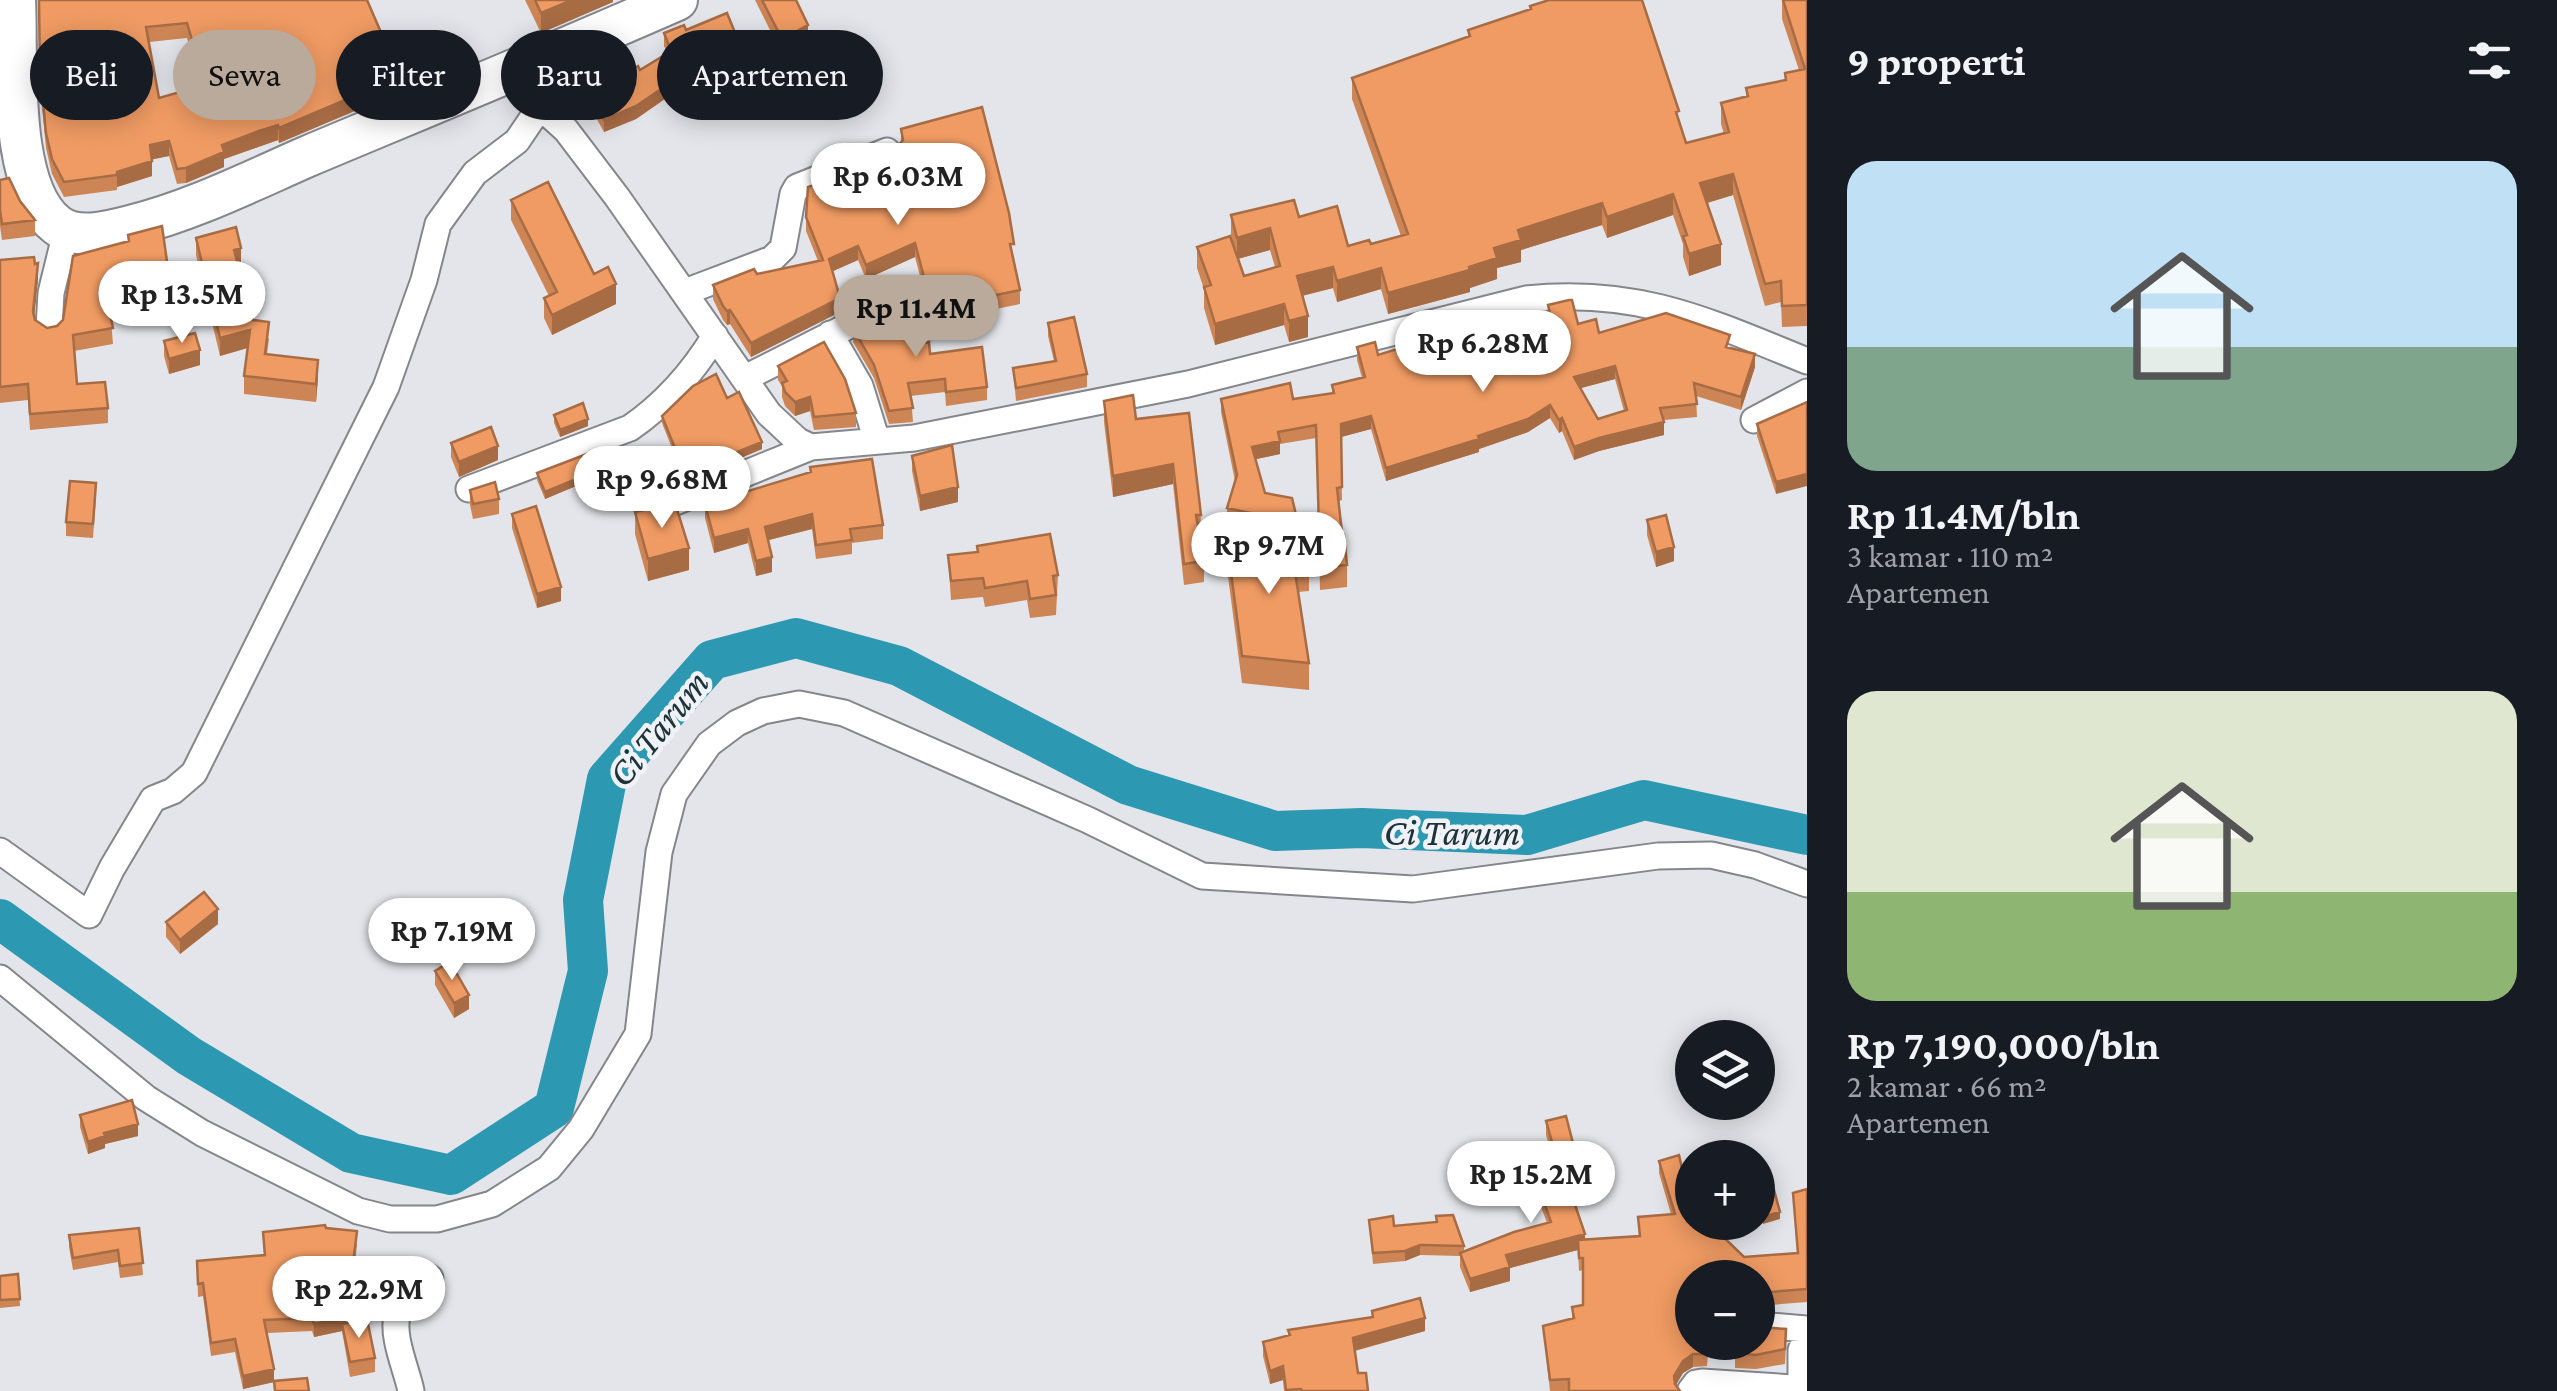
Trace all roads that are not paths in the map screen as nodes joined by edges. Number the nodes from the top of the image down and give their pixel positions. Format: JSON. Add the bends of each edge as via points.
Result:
{"nodes":[{"id":1,"x":15,"y":0,"type":"edge"},
{"id":2,"x":677,"y":0,"type":"edge"},
{"id":3,"x":610,"y":30,"type":"edge"},
{"id":4,"x":9,"y":55,"type":"edge"},
{"id":5,"x":501,"y":78,"type":"edge"},
{"id":6,"x":531,"y":120,"type":"edge"},
{"id":7,"x":555,"y":120,"type":"edge"},
{"id":8,"x":887,"y":151,"type":"dead end"},
{"id":9,"x":66,"y":232,"type":"junction"},
{"id":10,"x":685,"y":292,"type":"junction"},
{"id":11,"x":900,"y":305,"type":"dead end"},
{"id":12,"x":49,"y":328,"type":"edge"},
{"id":13,"x":830,"y":334,"type":"junction"},
{"id":14,"x":715,"y":336,"type":"junction"},
{"id":15,"x":1807,"y":361,"type":"edge"},
{"id":16,"x":744,"y":378,"type":"junction"},
{"id":17,"x":1807,"y":392,"type":"edge"},
{"id":18,"x":1754,"y":420,"type":"dead end"},
{"id":19,"x":877,"y":441,"type":"junction"},
{"id":20,"x":811,"y":447,"type":"junction"},
{"id":21,"x":469,"y":489,"type":"edge"},
{"id":22,"x":658,"y":509,"type":"edge"},
{"id":23,"x":0,"y":851,"type":"edge"},
{"id":24,"x":1807,"y":884,"type":"edge"},
{"id":25,"x":0,"y":978,"type":"edge"},
{"id":26,"x":430,"y":1278,"type":"dead end"},
{"id":27,"x":1775,"y":1326,"type":"edge"},
{"id":28,"x":1807,"y":1329,"type":"edge"},
{"id":29,"x":1807,"y":1338,"type":"edge"},
{"id":30,"x":412,"y":1391,"type":"edge"},
{"id":31,"x":1690,"y":1391,"type":"edge"}],
"edges":[{"from":1,"to":4,"type":"main road"},
{"from":2,"to":3,"type":"main road"},
{"from":4,"to":9,"type":"main road","via":[[32,195]]},
{"from":5,"to":9,"type":"main road","via":[[225,194],[134,226]]},
{"from":6,"to":23,"type":"street","via":[[516,142],[475,173],[438,224],[386,387],[194,773],[154,799],[90,915]]},
{"from":7,"to":10,"type":"street"},
{"from":8,"to":10,"type":"street","via":[[798,188],[784,248],[772,259]]},
{"from":9,"to":12,"type":"street"},
{"from":10,"to":14,"type":"street"},
{"from":11,"to":13,"type":"street"},
{"from":13,"to":16,"type":"street"},
{"from":13,"to":19,"type":"street","via":[[860,386]]},
{"from":14,"to":16,"type":"street"},
{"from":14,"to":21,"type":"street","via":[[673,391],[630,428]]},
{"from":15,"to":19,"type":"street","via":[[1688,313],[1568,294],[1526,298],[1188,384]]},
{"from":16,"to":20,"type":"street","via":[[769,414]]},
{"from":17,"to":18,"type":"street"},
{"from":19,"to":20,"type":"street"},
{"from":20,"to":22,"type":"street"},
{"from":24,"to":25,"type":"street","via":[[1711,854],[1413,889],[1202,876],[844,713],[800,704],[762,711],[709,744],[674,794],[659,852],[638,1034],[581,1129],[549,1168],[492,1204],[437,1219],[358,1211],[202,1133],[146,1098]]},
{"from":26,"to":30,"type":"street","via":[[397,1315]]},
{"from":27,"to":28,"type":"street"},
{"from":29,"to":31,"type":"street","via":[[1801,1380],[1793,1388],[1702,1382]]}]}
